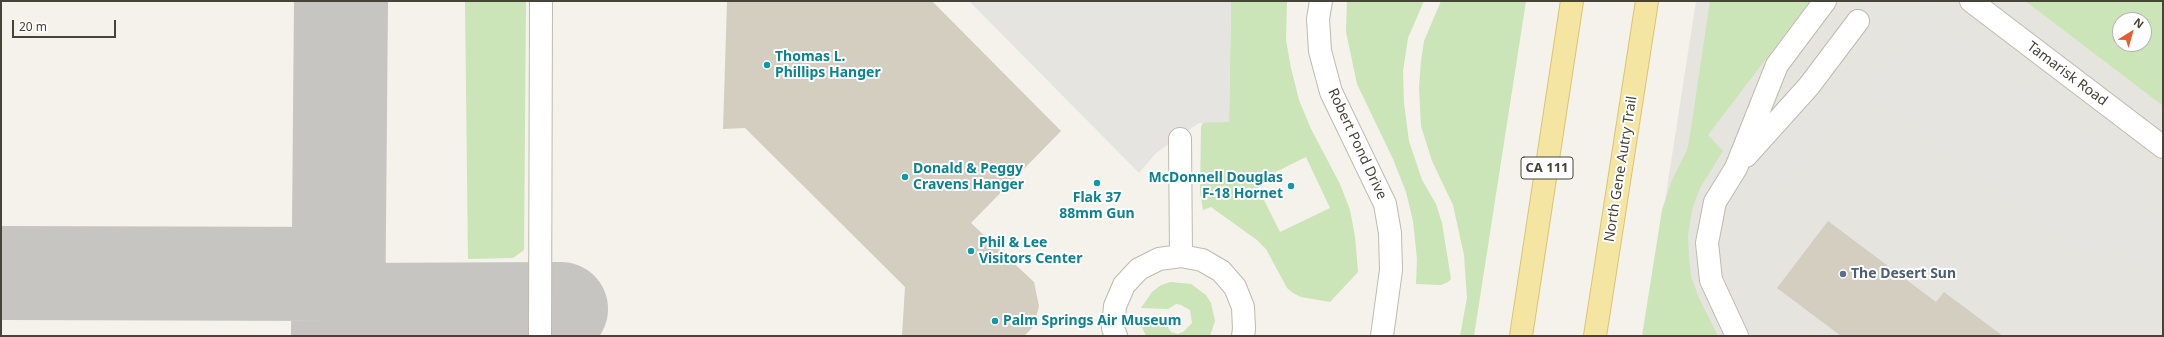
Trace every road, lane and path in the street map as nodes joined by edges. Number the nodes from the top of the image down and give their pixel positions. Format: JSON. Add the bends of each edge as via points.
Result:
{"nodes":[{"id":1,"x":541,"y":1,"type":"edge"},
{"id":2,"x":1320,"y":1,"type":"edge"},
{"id":3,"x":1572,"y":1,"type":"edge"},
{"id":4,"x":1647,"y":1,"type":"edge"},
{"id":5,"x":1825,"y":1,"type":"edge"},
{"id":6,"x":1971,"y":1,"type":"edge"},
{"id":7,"x":1858,"y":21,"type":"dead end"},
{"id":8,"x":1180,"y":139,"type":"dead end"},
{"id":9,"x":2163,"y":147,"type":"edge"},
{"id":10,"x":1736,"y":168,"type":"junction"},
{"id":11,"x":1181,"y":256,"type":"junction"},
{"id":12,"x":540,"y":336,"type":"edge"},
{"id":13,"x":1116,"y":336,"type":"edge"},
{"id":14,"x":1242,"y":336,"type":"edge"},
{"id":15,"x":1382,"y":336,"type":"edge"},
{"id":16,"x":1521,"y":336,"type":"edge"},
{"id":17,"x":1595,"y":336,"type":"edge"},
{"id":18,"x":1737,"y":336,"type":"edge"}],
"edges":[{"from":1,"to":12,"type":"street"},
{"from":2,"to":15,"type":"street","name":"Robert Pond Drive","via":[[1320,51],[1332,92],[1385,204],[1392,270]]},
{"from":3,"to":16,"type":"main road","number":"CA 111"},
{"from":4,"to":17,"type":"main road","name":"North Gene Autry Trail"},
{"from":5,"to":10,"type":"street","via":[[1777,65]]},
{"from":6,"to":9,"type":"street","name":"Tamarisk Road"},
{"from":7,"to":10,"type":"street","via":[[1809,86]]},
{"from":8,"to":11,"type":"street"},
{"from":10,"to":18,"type":"street","via":[[1715,202],[1706,243],[1711,280]]},
{"from":11,"to":13,"type":"street","via":[[1159,259],[1139,269],[1124,285],[1115,306]]},
{"from":11,"to":14,"type":"street","via":[[1202,260],[1221,271],[1235,287],[1243,307]]}]}
